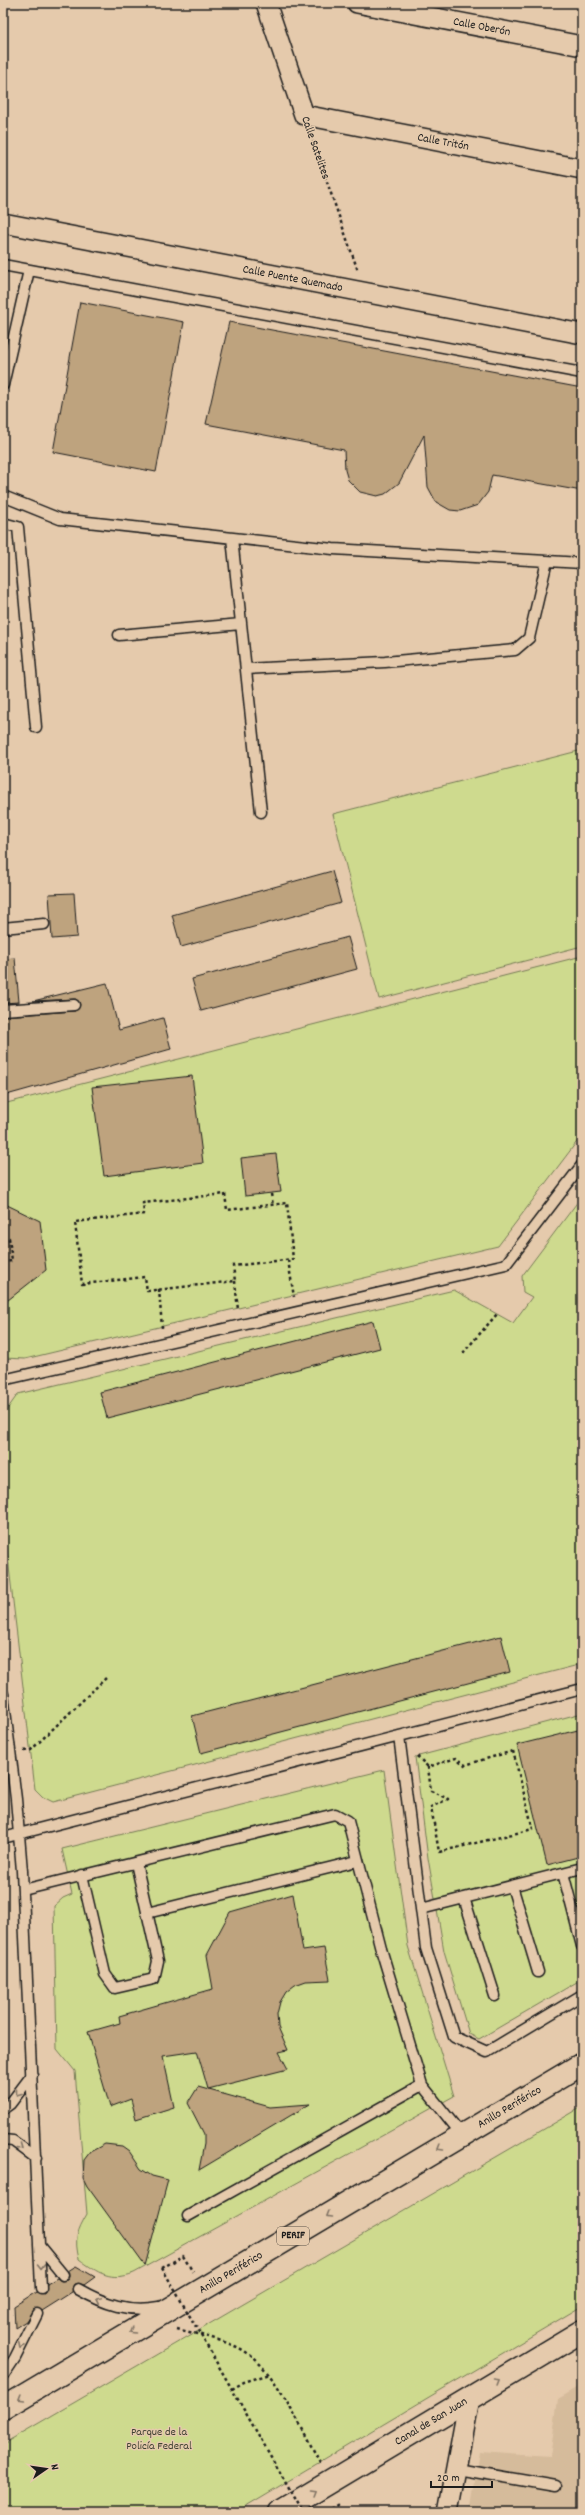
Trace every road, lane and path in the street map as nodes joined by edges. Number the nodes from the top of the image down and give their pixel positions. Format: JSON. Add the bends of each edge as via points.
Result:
{"nodes":[{"id":1,"x":266,"y":3,"type":"edge"},
{"id":2,"x":357,"y":3,"type":"edge"},
{"id":3,"x":582,"y":46,"type":"edge"},
{"id":4,"x":304,"y":115,"type":"junction"},
{"id":5,"x":582,"y":169,"type":"edge"},
{"id":6,"x":3,"y":223,"type":"edge"},
{"id":7,"x":3,"y":265,"type":"edge"},
{"id":8,"x":29,"y":270,"type":"junction"},
{"id":9,"x":366,"y":293,"type":"junction"},
{"id":10,"x":582,"y":334,"type":"edge"},
{"id":11,"x":582,"y":373,"type":"edge"},
{"id":12,"x":3,"y":385,"type":"edge"},
{"id":13,"x":3,"y":496,"type":"edge"},
{"id":14,"x":3,"y":523,"type":"edge"},
{"id":15,"x":232,"y":538,"type":"junction"},
{"id":16,"x":547,"y":561,"type":"junction"},
{"id":17,"x":582,"y":563,"type":"edge"},
{"id":18,"x":241,"y":624,"type":"junction"},
{"id":19,"x":119,"y":635,"type":"dead end"},
{"id":20,"x":246,"y":669,"type":"junction"},
{"id":21,"x":36,"y":727,"type":"dead end"},
{"id":22,"x":261,"y":812,"type":"dead end"},
{"id":23,"x":44,"y":924,"type":"dead end"},
{"id":24,"x":3,"y":928,"type":"edge"},
{"id":25,"x":74,"y":1005,"type":"dead end"},
{"id":26,"x":3,"y":1010,"type":"edge"},
{"id":27,"x":582,"y":1165,"type":"edge"},
{"id":28,"x":271,"y":1194,"type":"dead end"},
{"id":29,"x":273,"y":1205,"type":"junction"},
{"id":30,"x":3,"y":1239,"type":"edge"},
{"id":31,"x":288,"y":1260,"type":"junction"},
{"id":32,"x":3,"y":1262,"type":"edge"},
{"id":33,"x":235,"y":1280,"type":"junction"},
{"id":34,"x":159,"y":1289,"type":"junction"},
{"id":35,"x":297,"y":1312,"type":"junction"},
{"id":36,"x":497,"y":1314,"type":"dead end"},
{"id":37,"x":240,"y":1325,"type":"junction"},
{"id":38,"x":163,"y":1343,"type":"junction"},
{"id":39,"x":463,"y":1353,"type":"dead end"},
{"id":40,"x":3,"y":1380,"type":"edge"},
{"id":41,"x":108,"y":1676,"type":"dead end"},
{"id":42,"x":582,"y":1689,"type":"edge"},
{"id":43,"x":3,"y":1694,"type":"edge"},
{"id":44,"x":400,"y":1736,"type":"junction"},
{"id":45,"x":514,"y":1750,"type":"joint"},
{"id":46,"x":10,"y":1753,"type":"junction"},
{"id":47,"x":19,"y":1834,"type":"junction"},
{"id":48,"x":3,"y":1838,"type":"edge"},
{"id":49,"x":357,"y":1860,"type":"junction"},
{"id":50,"x":136,"y":1863,"type":"junction"},
{"id":51,"x":582,"y":1868,"type":"edge"},
{"id":52,"x":563,"y":1873,"type":"junction"},
{"id":53,"x":82,"y":1875,"type":"junction"},
{"id":54,"x":512,"y":1886,"type":"junction"},
{"id":55,"x":23,"y":1890,"type":"junction"},
{"id":56,"x":464,"y":1898,"type":"junction"},
{"id":57,"x":421,"y":1909,"type":"junction"},
{"id":58,"x":147,"y":1913,"type":"junction"},
{"id":59,"x":582,"y":1946,"type":"edge"},
{"id":60,"x":538,"y":1972,"type":"dead end"},
{"id":61,"x":582,"y":1995,"type":"edge"},
{"id":62,"x":495,"y":1996,"type":"dead end"},
{"id":63,"x":582,"y":2064,"type":"edge"},
{"id":64,"x":32,"y":2075,"type":"junction"},
{"id":65,"x":422,"y":2085,"type":"junction"},
{"id":66,"x":3,"y":2109,"type":"edge"},
{"id":67,"x":462,"y":2135,"type":"junction"},
{"id":68,"x":3,"y":2140,"type":"edge"},
{"id":69,"x":36,"y":2158,"type":"junction"},
{"id":70,"x":188,"y":2216,"type":"dead end"},
{"id":71,"x":40,"y":2247,"type":"junction"},
{"id":72,"x":183,"y":2256,"type":"dead end"},
{"id":73,"x":63,"y":2275,"type":"dead end"},
{"id":74,"x":41,"y":2288,"type":"dead end"},
{"id":75,"x":78,"y":2288,"type":"dead end"},
{"id":76,"x":178,"y":2304,"type":"junction"},
{"id":77,"x":37,"y":2314,"type":"dead end"},
{"id":78,"x":147,"y":2322,"type":"junction"},
{"id":79,"x":582,"y":2331,"type":"edge"},
{"id":80,"x":270,"y":2374,"type":"junction"},
{"id":81,"x":3,"y":2376,"type":"edge"},
{"id":82,"x":232,"y":2389,"type":"junction"},
{"id":83,"x":469,"y":2398,"type":"junction"},
{"id":84,"x":3,"y":2408,"type":"edge"},
{"id":85,"x":457,"y":2469,"type":"junction"},
{"id":86,"x":332,"y":2482,"type":"junction"},
{"id":87,"x":556,"y":2486,"type":"dead end"},
{"id":88,"x":338,"y":2505,"type":"dead end"},
{"id":89,"x":280,"y":2512,"type":"edge"},
{"id":90,"x":303,"y":2512,"type":"edge"},
{"id":91,"x":326,"y":2512,"type":"edge"},
{"id":92,"x":448,"y":2512,"type":"edge"}],
"edges":[{"from":1,"to":4,"type":"street","name":"Calle Satelites"},
{"from":2,"to":3,"type":"street","name":"Calle Oberón"},
{"from":4,"to":5,"type":"street","name":"Calle Tritón"},
{"from":4,"to":9,"type":"path","name":"Calle Satelites"},
{"from":6,"to":9,"type":"street","name":"Calle Puente Quemado"},
{"from":7,"to":8,"type":"lane"},
{"from":8,"to":11,"type":"lane"},
{"from":8,"to":12,"type":"lane"},
{"from":9,"to":10,"type":"street","name":"Calle Puente Quemado"},
{"from":13,"to":15,"type":"lane","via":[[60,519]]},
{"from":14,"to":21,"type":"lane","via":[[18,527]]},
{"from":15,"to":16,"type":"lane","via":[[334,550]]},
{"from":15,"to":18,"type":"lane"},
{"from":16,"to":17,"type":"lane"},
{"from":16,"to":20,"type":"lane","via":[[529,638],[515,650],[385,662]]},
{"from":18,"to":19,"type":"lane"},
{"from":18,"to":20,"type":"lane"},
{"from":20,"to":22,"type":"lane"},
{"from":23,"to":24,"type":"lane"},
{"from":25,"to":26,"type":"lane"},
{"from":27,"to":35,"type":"lane","via":[[506,1264]]},
{"from":28,"to":29,"type":"path"},
{"from":29,"to":31,"type":"path","via":[[287,1203],[293,1259]]},
{"from":29,"to":34,"type":"path","via":[[227,1210],[225,1194],[143,1203],[144,1214],[75,1222],[82,1284],[145,1277],[146,1290]]},
{"from":30,"to":32,"type":"path","via":[[9,1238],[12,1261]]},
{"from":31,"to":33,"type":"path","via":[[233,1266]]},
{"from":31,"to":35,"type":"path"},
{"from":33,"to":34,"type":"path"},
{"from":33,"to":37,"type":"path"},
{"from":34,"to":38,"type":"path"},
{"from":35,"to":37,"type":"lane"},
{"from":36,"to":39,"type":"path"},
{"from":37,"to":38,"type":"lane"},
{"from":38,"to":40,"type":"lane"},
{"from":41,"to":46,"type":"path","via":[[31,1750]]},
{"from":42,"to":44,"type":"lane"},
{"from":43,"to":46,"type":"lane"},
{"from":44,"to":47,"type":"lane"},
{"from":44,"to":57,"type":"lane"},
{"from":45,"to":45,"type":"path","via":[[533,1829],[439,1852],[431,1807],[448,1799],[431,1791],[428,1767],[456,1758],[466,1765]]},
{"from":46,"to":47,"type":"lane"},
{"from":47,"to":48,"type":"lane"},
{"from":47,"to":55,"type":"lane"},
{"from":49,"to":50,"type":"lane","via":[[348,1821],[335,1814]]},
{"from":49,"to":58,"type":"lane"},
{"from":49,"to":65,"type":"lane"},
{"from":50,"to":53,"type":"lane"},
{"from":50,"to":58,"type":"lane"},
{"from":51,"to":52,"type":"lane"},
{"from":52,"to":54,"type":"lane"},
{"from":52,"to":59,"type":"lane"},
{"from":53,"to":55,"type":"lane"},
{"from":53,"to":58,"type":"lane","via":[[105,1974],[115,1988],[154,1979],[158,1961]]},
{"from":54,"to":56,"type":"lane"},
{"from":54,"to":60,"type":"lane"},
{"from":55,"to":64,"type":"lane"},
{"from":56,"to":57,"type":"lane"},
{"from":56,"to":62,"type":"lane"},
{"from":57,"to":61,"type":"lane","via":[[426,1948],[454,2037],[487,2052]]},
{"from":63,"to":67,"type":"main road","name":"Anillo Periférico","number":"PERIF"},
{"from":64,"to":66,"type":"lane","one_way":true,"via":[[10,2104]]},
{"from":64,"to":69,"type":"lane"},
{"from":65,"to":67,"type":"lane"},
{"from":65,"to":70,"type":"lane"},
{"from":67,"to":76,"type":"main road","name":"Anillo Periférico","number":"PERIF","one_way":true},
{"from":68,"to":69,"type":"lane","one_way":true,"via":[[13,2141]]},
{"from":69,"to":71,"type":"lane"},
{"from":71,"to":73,"type":"lane"},
{"from":71,"to":74,"type":"lane","one_way":true},
{"from":72,"to":82,"type":"path","bridge":true,"via":[[162,2268]]},
{"from":76,"to":75,"type":"lane","one_way":true,"via":[[149,2309],[122,2309],[99,2301]]},
{"from":76,"to":78,"type":"main road","name":"Anillo Periférico","number":"PERIF"},
{"from":77,"to":81,"type":"lane","one_way":true},
{"from":78,"to":80,"type":"path","via":[[204,2336],[238,2348],[256,2359]]},
{"from":78,"to":84,"type":"main road","name":"Anillo Periférico","number":"PERIF","one_way":true},
{"from":83,"to":79,"type":"main road","name":"Canal de San Juan","one_way":true},
{"from":80,"to":82,"type":"path","via":[[244,2382]]},
{"from":80,"to":86,"type":"path"},
{"from":82,"to":90,"type":"path","bridge":true},
{"from":83,"to":85,"type":"street"},
{"from":83,"to":86,"type":"main road","name":"Canal de San Juan"},
{"from":85,"to":87,"type":"lane"},
{"from":85,"to":92,"type":"street"},
{"from":89,"to":86,"type":"main road","name":"Canal de San Juan","one_way":true},
{"from":88,"to":91,"type":"path"}]}
